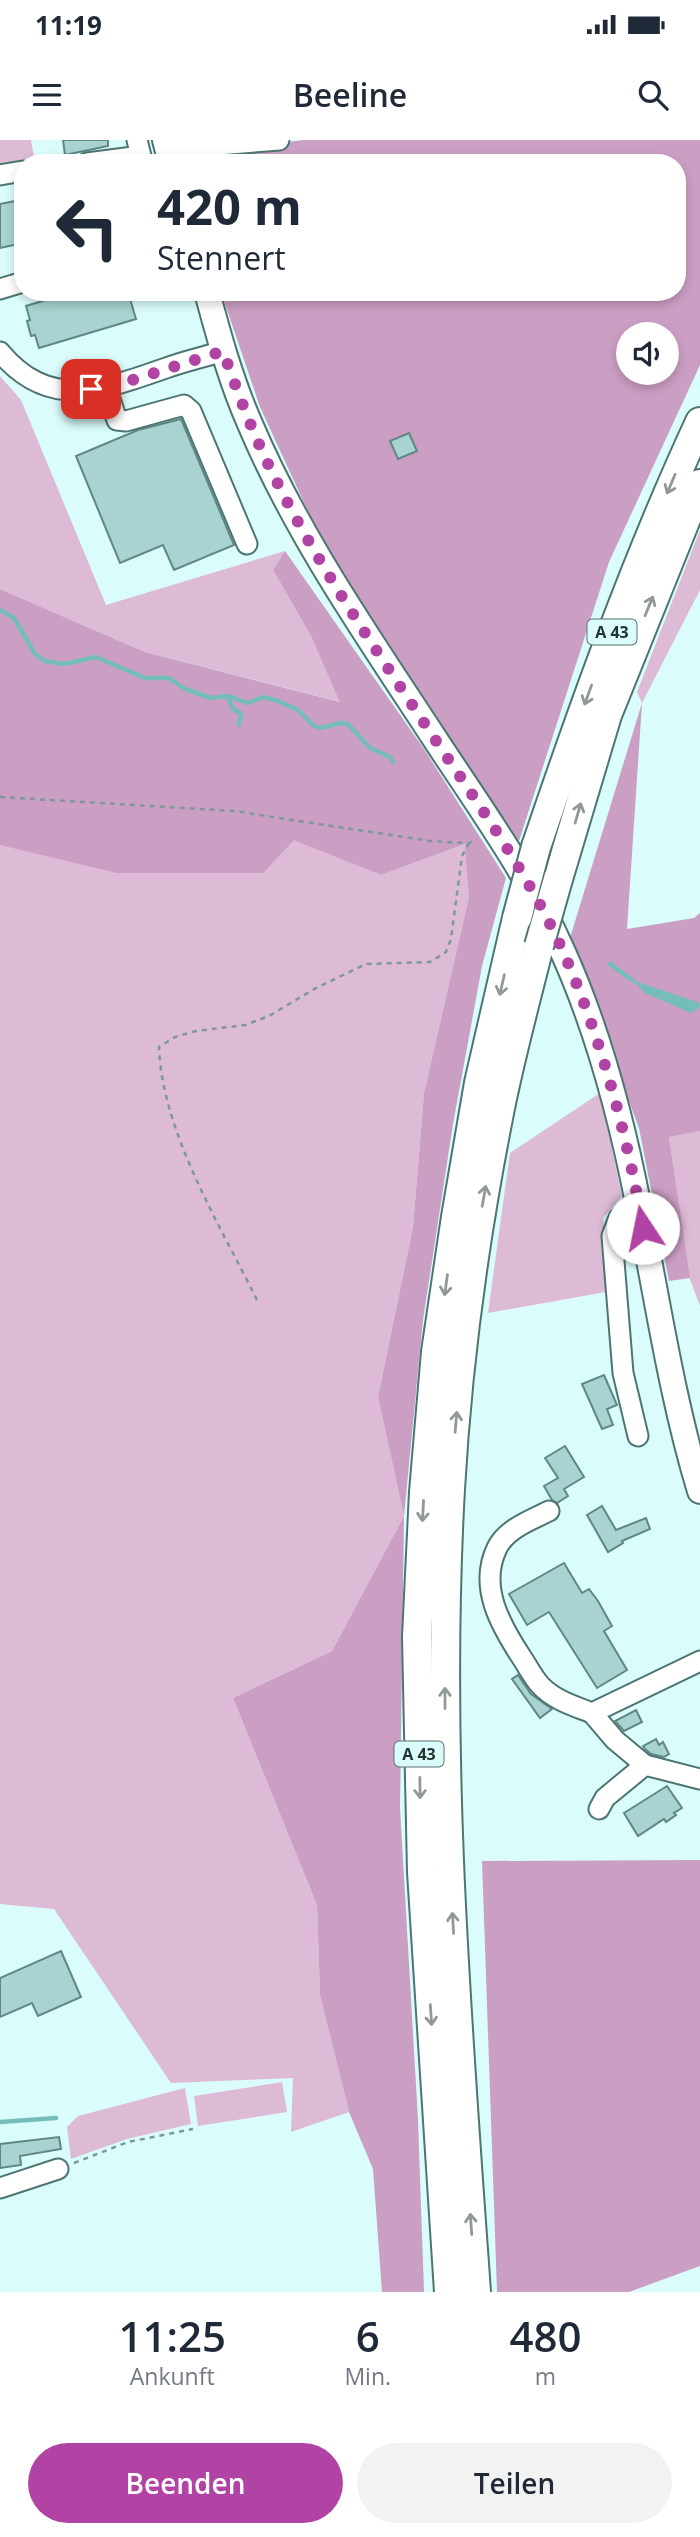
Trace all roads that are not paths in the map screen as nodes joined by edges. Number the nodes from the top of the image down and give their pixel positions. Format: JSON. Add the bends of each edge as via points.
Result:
{"nodes":[{"id":1,"x":279,"y":140,"type":"edge"},
{"id":2,"x":168,"y":150,"type":"edge"},
{"id":3,"x":209,"y":301,"type":"edge"},
{"id":4,"x":223,"y":351,"type":"junction"},
{"id":5,"x":0,"y":352,"type":"edge"},
{"id":6,"x":106,"y":387,"type":"junction"},
{"id":7,"x":700,"y":422,"type":"edge"},
{"id":8,"x":700,"y":484,"type":"edge"},
{"id":9,"x":247,"y":544,"type":"dead end"},
{"id":10,"x":639,"y":1206,"type":"junction"},
{"id":11,"x":638,"y":1436,"type":"dead end"},
{"id":12,"x":700,"y":1491,"type":"edge"},
{"id":13,"x":549,"y":1511,"type":"dead end"},
{"id":14,"x":700,"y":1661,"type":"edge"},
{"id":15,"x":592,"y":1713,"type":"junction"},
{"id":16,"x":645,"y":1765,"type":"junction"},
{"id":17,"x":700,"y":1779,"type":"edge"},
{"id":18,"x":599,"y":1809,"type":"dead end"},
{"id":19,"x":58,"y":2169,"type":"road end"},
{"id":20,"x":0,"y":2188,"type":"edge"},
{"id":21,"x":449,"y":2292,"type":"edge"},
{"id":22,"x":476,"y":2292,"type":"edge"}],
"edges":[{"from":1,"to":2,"type":"street"},
{"from":3,"to":4,"type":"main road"},
{"from":4,"to":6,"type":"street"},
{"from":4,"to":10,"type":"main road","via":[[248,421],[299,525],[496,831],[561,947],[601,1053]]},
{"from":5,"to":6,"type":"street","via":[[38,384],[75,391]]},
{"from":6,"to":9,"type":"street","via":[[117,420],[184,405],[191,411]]},
{"from":7,"to":21,"type":"highway","number":"A 43","one_way":true,"bridge":true,"via":[[621,606],[536,847],[479,1083],[436,1352],[417,1637],[422,1872]]},
{"from":22,"to":8,"type":"highway","number":"A 43","one_way":true,"bridge":true,"via":[[445,1790],[444,1640],[460,1373],[498,1116],[539,946],[607,715]]},
{"from":10,"to":11,"type":"street","via":[[619,1218],[611,1236],[623,1373]]},
{"from":10,"to":12,"type":"main road","via":[[673,1386]]},
{"from":13,"to":15,"type":"street","via":[[514,1529],[498,1546],[491,1569],[493,1601],[501,1626],[540,1685],[566,1703]]},
{"from":14,"to":15,"type":"street"},
{"from":15,"to":16,"type":"street"},
{"from":16,"to":17,"type":"street"},
{"from":16,"to":18,"type":"street","via":[[605,1798]]},
{"from":19,"to":20,"type":"street"}]}
